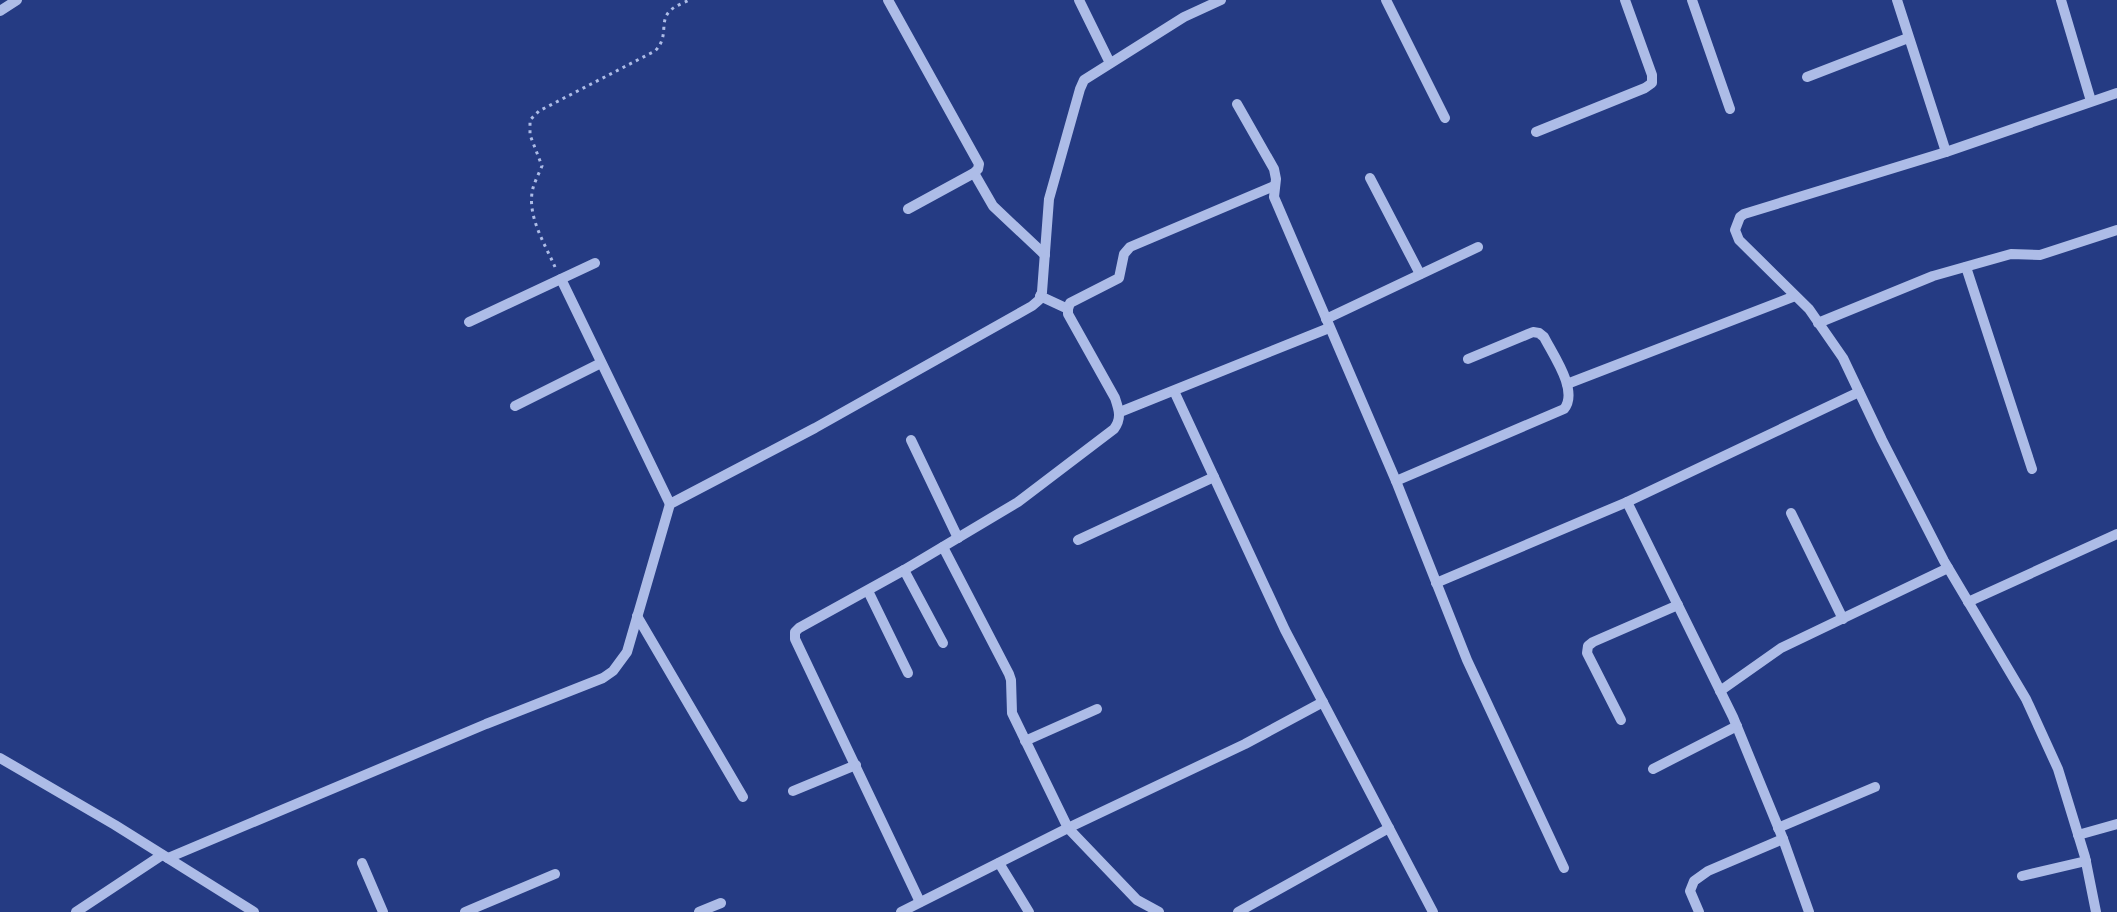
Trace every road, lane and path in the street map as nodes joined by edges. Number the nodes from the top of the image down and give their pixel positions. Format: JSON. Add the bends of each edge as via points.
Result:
{"nodes":[{"id":1,"x":17,"y":0,"type":"edge"},
{"id":2,"x":689,"y":0,"type":"edge"},
{"id":3,"x":888,"y":0,"type":"edge"},
{"id":4,"x":1079,"y":0,"type":"edge"},
{"id":5,"x":1221,"y":0,"type":"edge"},
{"id":6,"x":1386,"y":0,"type":"edge"},
{"id":7,"x":1625,"y":0,"type":"edge"},
{"id":8,"x":1692,"y":0,"type":"edge"},
{"id":9,"x":1897,"y":0,"type":"edge"},
{"id":10,"x":2061,"y":0,"type":"edge"},
{"id":11,"x":0,"y":11,"type":"edge"},
{"id":12,"x":1908,"y":38,"type":"junction"},
{"id":13,"x":1110,"y":63,"type":"junction"},
{"id":14,"x":1807,"y":77,"type":"dead end"},
{"id":15,"x":2117,"y":93,"type":"edge"},
{"id":16,"x":2091,"y":101,"type":"junction"},
{"id":17,"x":1237,"y":104,"type":"dead end"},
{"id":18,"x":1730,"y":109,"type":"dead end"},
{"id":19,"x":1445,"y":118,"type":"dead end"},
{"id":20,"x":1536,"y":132,"type":"dead end"},
{"id":21,"x":1946,"y":152,"type":"junction"},
{"id":22,"x":974,"y":173,"type":"junction"},
{"id":23,"x":1370,"y":178,"type":"dead end"},
{"id":24,"x":1274,"y":186,"type":"junction"},
{"id":25,"x":908,"y":209,"type":"dead end"},
{"id":26,"x":2117,"y":230,"type":"edge"},
{"id":27,"x":1478,"y":247,"type":"dead end"},
{"id":28,"x":1045,"y":255,"type":"junction"},
{"id":29,"x":595,"y":263,"type":"dead end"},
{"id":30,"x":1966,"y":267,"type":"junction"},
{"id":31,"x":1420,"y":274,"type":"junction"},
{"id":32,"x":561,"y":279,"type":"junction"},
{"id":33,"x":1040,"y":296,"type":"junction"},
{"id":34,"x":1795,"y":296,"type":"junction"},
{"id":35,"x":1068,"y":309,"type":"junction"},
{"id":36,"x":469,"y":322,"type":"dead end"},
{"id":37,"x":1328,"y":323,"type":"junction"},
{"id":38,"x":1818,"y":323,"type":"junction"},
{"id":39,"x":1468,"y":359,"type":"dead end"},
{"id":40,"x":601,"y":363,"type":"junction"},
{"id":41,"x":1567,"y":384,"type":"junction"},
{"id":42,"x":1174,"y":391,"type":"junction"},
{"id":43,"x":1859,"y":392,"type":"junction"},
{"id":44,"x":515,"y":406,"type":"dead end"},
{"id":45,"x":1120,"y":412,"type":"junction"},
{"id":46,"x":911,"y":440,"type":"dead end"},
{"id":47,"x":2032,"y":469,"type":"dead end"},
{"id":48,"x":1214,"y":477,"type":"junction"},
{"id":49,"x":1396,"y":481,"type":"junction"},
{"id":50,"x":1627,"y":502,"type":"junction"},
{"id":51,"x":670,"y":504,"type":"junction"},
{"id":52,"x":1791,"y":513,"type":"dead end"},
{"id":53,"x":2117,"y":534,"type":"edge"},
{"id":54,"x":958,"y":538,"type":"junction"},
{"id":55,"x":1078,"y":540,"type":"dead end"},
{"id":56,"x":943,"y":547,"type":"junction"},
{"id":57,"x":1948,"y":568,"type":"junction"},
{"id":58,"x":904,"y":570,"type":"junction"},
{"id":59,"x":1436,"y":583,"type":"junction"},
{"id":60,"x":868,"y":591,"type":"junction"},
{"id":61,"x":1968,"y":602,"type":"junction"},
{"id":62,"x":1678,"y":605,"type":"junction"},
{"id":63,"x":637,"y":616,"type":"junction"},
{"id":64,"x":1843,"y":619,"type":"junction"},
{"id":65,"x":943,"y":643,"type":"dead end"},
{"id":66,"x":908,"y":673,"type":"dead end"},
{"id":67,"x":1720,"y":691,"type":"junction"},
{"id":68,"x":1323,"y":702,"type":"junction"},
{"id":69,"x":1097,"y":709,"type":"dead end"},
{"id":70,"x":1621,"y":720,"type":"dead end"},
{"id":71,"x":1737,"y":726,"type":"junction"},
{"id":72,"x":1025,"y":741,"type":"junction"},
{"id":73,"x":0,"y":759,"type":"edge"},
{"id":74,"x":856,"y":765,"type":"junction"},
{"id":75,"x":1653,"y":769,"type":"dead end"},
{"id":76,"x":1875,"y":787,"type":"dead end"},
{"id":77,"x":793,"y":791,"type":"dead end"},
{"id":78,"x":743,"y":797,"type":"dead end"},
{"id":79,"x":2117,"y":824,"type":"edge"},
{"id":80,"x":1068,"y":828,"type":"junction"},
{"id":81,"x":1389,"y":828,"type":"junction"},
{"id":82,"x":1780,"y":834,"type":"junction"},
{"id":83,"x":2078,"y":835,"type":"junction"},
{"id":84,"x":165,"y":857,"type":"junction"},
{"id":85,"x":2086,"y":861,"type":"junction"},
{"id":86,"x":363,"y":862,"type":"dead end"},
{"id":87,"x":999,"y":863,"type":"junction"},
{"id":88,"x":1564,"y":868,"type":"dead end"},
{"id":89,"x":555,"y":874,"type":"dead end"},
{"id":90,"x":2022,"y":876,"type":"dead end"},
{"id":91,"x":920,"y":902,"type":"junction"},
{"id":92,"x":721,"y":903,"type":"dead end"},
{"id":93,"x":76,"y":912,"type":"edge"},
{"id":94,"x":254,"y":912,"type":"edge"},
{"id":95,"x":383,"y":912,"type":"edge"},
{"id":96,"x":465,"y":912,"type":"edge"},
{"id":97,"x":699,"y":912,"type":"edge"},
{"id":98,"x":901,"y":912,"type":"edge"},
{"id":99,"x":1029,"y":912,"type":"edge"},
{"id":100,"x":1159,"y":912,"type":"edge"},
{"id":101,"x":1238,"y":912,"type":"edge"},
{"id":102,"x":1433,"y":912,"type":"edge"},
{"id":103,"x":1699,"y":912,"type":"edge"},
{"id":104,"x":1809,"y":912,"type":"edge"},
{"id":105,"x":2096,"y":912,"type":"edge"}],
"edges":[{"from":1,"to":11,"type":"street"},
{"from":2,"to":32,"type":"path","via":[[671,9],[665,17],[664,38],[655,51],[539,111],[530,120],[530,135],[542,166],[533,190],[533,212]]},
{"from":3,"to":22,"type":"street","via":[[979,164]]},
{"from":4,"to":13,"type":"street"},
{"from":5,"to":13,"type":"street","via":[[1184,17]]},
{"from":6,"to":19,"type":"street"},
{"from":7,"to":20,"type":"street","via":[[1652,83]]},
{"from":8,"to":18,"type":"street"},
{"from":9,"to":12,"type":"street"},
{"from":10,"to":16,"type":"street"},
{"from":12,"to":14,"type":"street"},
{"from":12,"to":21,"type":"street"},
{"from":13,"to":28,"type":"street","via":[[1084,80],[1080,89],[1049,199]]},
{"from":15,"to":16,"type":"street"},
{"from":16,"to":21,"type":"street"},
{"from":17,"to":24,"type":"street","via":[[1275,169]]},
{"from":21,"to":34,"type":"street","via":[[1740,217],[1735,230],[1739,240]]},
{"from":22,"to":25,"type":"street"},
{"from":22,"to":28,"type":"street","via":[[993,206]]},
{"from":23,"to":31,"type":"street"},
{"from":24,"to":35,"type":"street","via":[[1130,247],[1124,254],[1119,278],[1070,303]]},
{"from":24,"to":37,"type":"street","via":[[1274,197]]},
{"from":26,"to":30,"type":"street","via":[[2040,255],[2011,254]]},
{"from":27,"to":31,"type":"street"},
{"from":28,"to":33,"type":"street"},
{"from":29,"to":32,"type":"street"},
{"from":30,"to":38,"type":"street"},
{"from":30,"to":47,"type":"street"},
{"from":31,"to":37,"type":"street"},
{"from":32,"to":36,"type":"street"},
{"from":32,"to":40,"type":"street"},
{"from":33,"to":35,"type":"street"},
{"from":33,"to":51,"type":"street","via":[[1032,306],[815,428]]},
{"from":34,"to":38,"type":"street"},
{"from":34,"to":41,"type":"street"},
{"from":35,"to":45,"type":"street"},
{"from":37,"to":42,"type":"street"},
{"from":37,"to":49,"type":"street"},
{"from":38,"to":43,"type":"street","via":[[1843,358]]},
{"from":39,"to":41,"type":"street","via":[[1533,332],[1539,333]]},
{"from":40,"to":44,"type":"street"},
{"from":40,"to":51,"type":"street"},
{"from":41,"to":49,"type":"street","via":[[1570,397],[1564,409]]},
{"from":42,"to":45,"type":"street"},
{"from":42,"to":48,"type":"street"},
{"from":43,"to":50,"type":"street"},
{"from":43,"to":57,"type":"street"},
{"from":45,"to":54,"type":"street","via":[[1114,429],[1018,502]]},
{"from":46,"to":54,"type":"street"},
{"from":48,"to":55,"type":"street"},
{"from":48,"to":68,"type":"street"},
{"from":49,"to":59,"type":"street"},
{"from":50,"to":59,"type":"street"},
{"from":50,"to":62,"type":"street"},
{"from":51,"to":63,"type":"street"},
{"from":52,"to":64,"type":"street"},
{"from":53,"to":61,"type":"street"},
{"from":54,"to":56,"type":"street"},
{"from":56,"to":58,"type":"street"},
{"from":56,"to":72,"type":"street","via":[[1009,674],[1010,709]]},
{"from":57,"to":61,"type":"street"},
{"from":57,"to":64,"type":"street"},
{"from":58,"to":60,"type":"street"},
{"from":58,"to":65,"type":"street"},
{"from":59,"to":88,"type":"street","via":[[1467,660]]},
{"from":60,"to":66,"type":"street"},
{"from":60,"to":74,"type":"street","via":[[795,632]]},
{"from":61,"to":83,"type":"street","via":[[2026,699],[2058,769]]},
{"from":62,"to":67,"type":"street"},
{"from":62,"to":70,"type":"street","via":[[1588,646],[1587,653]]},
{"from":63,"to":78,"type":"street"},
{"from":63,"to":84,"type":"street","via":[[627,652],[603,678]]},
{"from":64,"to":67,"type":"street","via":[[1781,648]]},
{"from":67,"to":71,"type":"street"},
{"from":68,"to":80,"type":"street","via":[[1245,744]]},
{"from":68,"to":81,"type":"street"},
{"from":69,"to":72,"type":"street"},
{"from":71,"to":75,"type":"street"},
{"from":71,"to":82,"type":"street"},
{"from":72,"to":80,"type":"street"},
{"from":73,"to":84,"type":"street"},
{"from":74,"to":77,"type":"street"},
{"from":74,"to":91,"type":"street"},
{"from":76,"to":82,"type":"street"},
{"from":79,"to":83,"type":"street"},
{"from":80,"to":87,"type":"street"},
{"from":80,"to":100,"type":"street","via":[[1137,900]]},
{"from":81,"to":101,"type":"street"},
{"from":81,"to":102,"type":"street"},
{"from":82,"to":103,"type":"street","via":[[1694,881],[1690,891]]},
{"from":82,"to":104,"type":"street"},
{"from":83,"to":85,"type":"street"},
{"from":84,"to":93,"type":"street"},
{"from":84,"to":94,"type":"street"},
{"from":85,"to":90,"type":"street"},
{"from":85,"to":105,"type":"street"},
{"from":86,"to":95,"type":"street"},
{"from":87,"to":91,"type":"street"},
{"from":87,"to":99,"type":"street"},
{"from":89,"to":96,"type":"street"},
{"from":91,"to":98,"type":"street"},
{"from":92,"to":97,"type":"street"}]}
